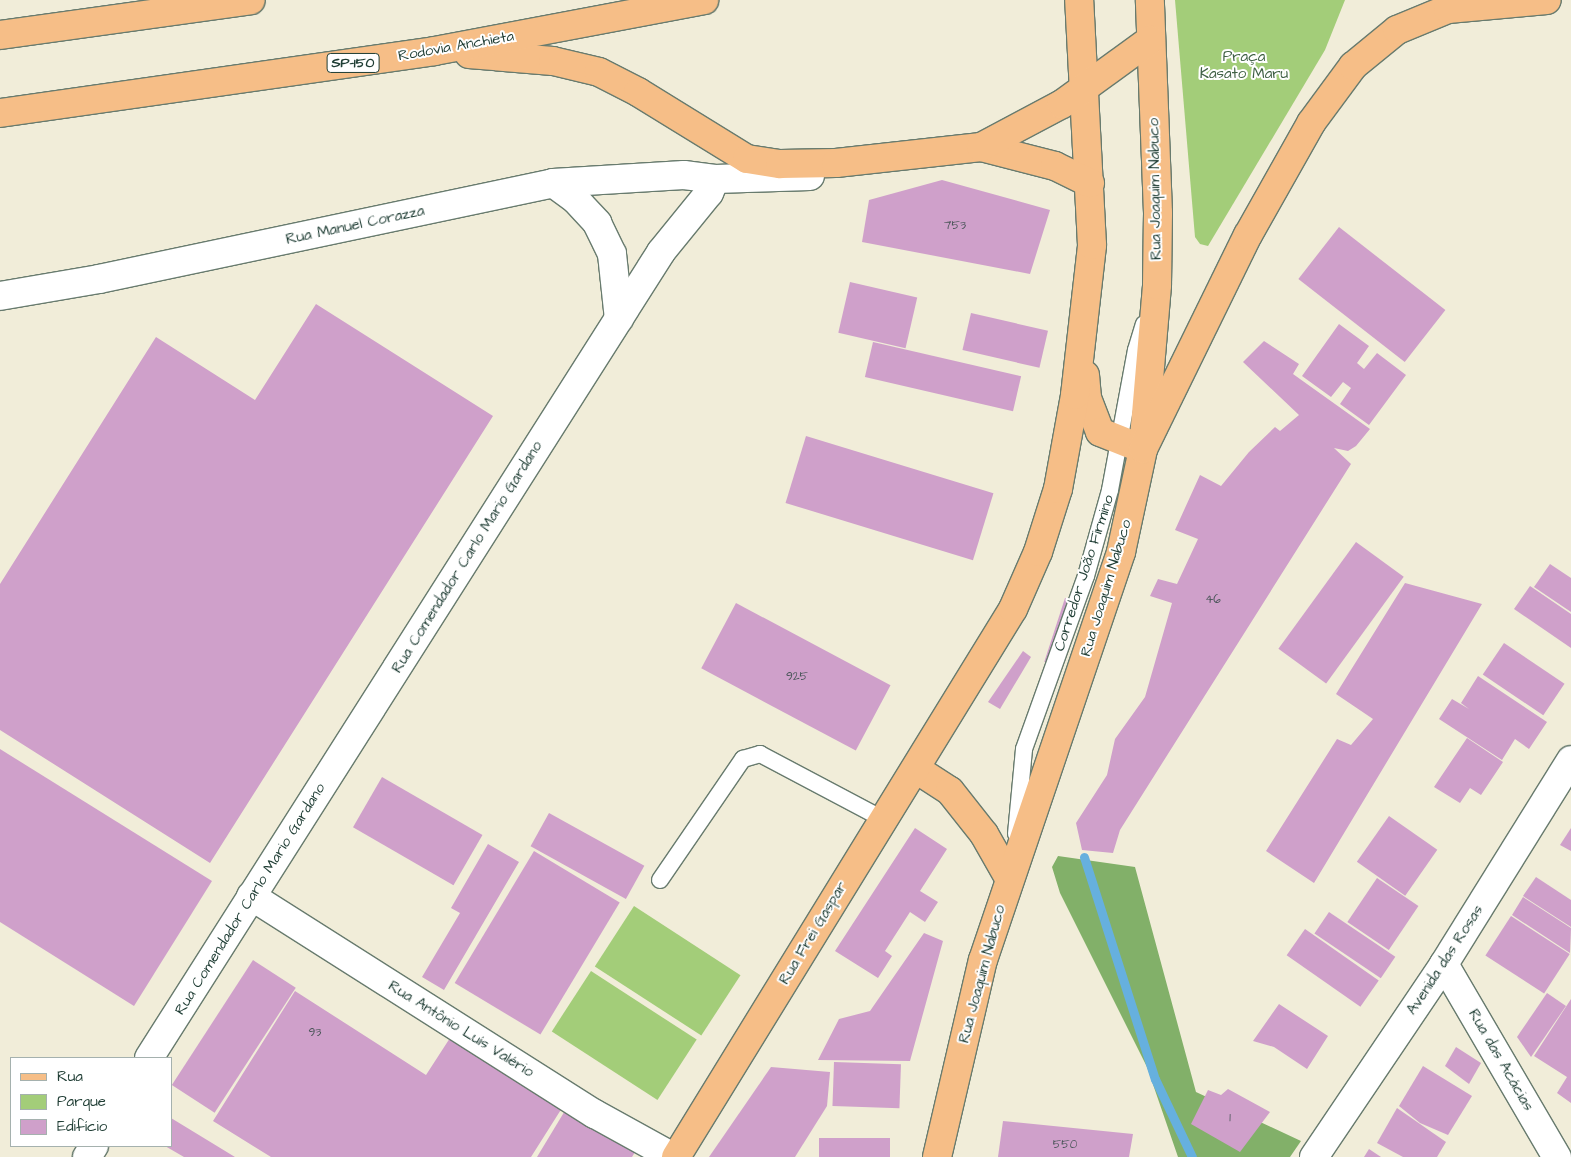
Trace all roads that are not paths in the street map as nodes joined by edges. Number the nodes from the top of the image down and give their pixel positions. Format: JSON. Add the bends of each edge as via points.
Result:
{"nodes":[{"id":1,"x":251,"y":0,"type":"edge"},
{"id":2,"x":704,"y":0,"type":"edge"},
{"id":3,"x":1079,"y":0,"type":"edge"},
{"id":4,"x":1150,"y":0,"type":"edge"},
{"id":5,"x":1547,"y":0,"type":"edge"},
{"id":6,"x":0,"y":34,"type":"edge"},
{"id":7,"x":1150,"y":40,"type":"junction"},
{"id":8,"x":435,"y":51,"type":"junction"},
{"id":9,"x":1084,"y":89,"type":"junction"},
{"id":10,"x":0,"y":113,"type":"edge"},
{"id":11,"x":980,"y":147,"type":"junction"},
{"id":12,"x":851,"y":161,"type":"junction"},
{"id":13,"x":715,"y":179,"type":"junction"},
{"id":14,"x":553,"y":183,"type":"junction"},
{"id":15,"x":1090,"y":183,"type":"junction"},
{"id":16,"x":0,"y":296,"type":"edge"},
{"id":17,"x":619,"y":319,"type":"junction"},
{"id":18,"x":1082,"y":338,"type":"junction"},
{"id":19,"x":1131,"y":444,"type":"junction"},
{"id":20,"x":1571,"y":760,"type":"edge"},
{"id":21,"x":916,"y":769,"type":"junction"},
{"id":22,"x":883,"y":819,"type":"junction"},
{"id":23,"x":1011,"y":869,"type":"junction"},
{"id":24,"x":660,"y":880,"type":"dead end"},
{"id":25,"x":251,"y":896,"type":"junction"},
{"id":26,"x":1444,"y":964,"type":"junction"},
{"id":27,"x":150,"y":1057,"type":"edge"},
{"id":28,"x":675,"y":1157,"type":"edge"},
{"id":29,"x":937,"y":1157,"type":"edge"},
{"id":30,"x":1314,"y":1157,"type":"edge"},
{"id":31,"x":1557,"y":1157,"type":"edge"}],
"edges":[{"from":1,"to":6,"type":"main road"},
{"from":2,"to":8,"type":"main road","name":"Rodovia Anchieta","number":"SP-150"},
{"from":3,"to":9,"type":"main road"},
{"from":4,"to":7,"type":"main road","name":"Rua Joaquim Nabuco"},
{"from":5,"to":19,"type":"main road","via":[[1448,9],[1397,30],[1353,66],[1311,123]]},
{"from":7,"to":9,"type":"main road"},
{"from":7,"to":19,"type":"main road","name":"Rua Joaquim Nabuco","via":[[1158,213],[1157,285]]},
{"from":8,"to":10,"type":"main road","name":"Rodovia Anchieta","number":"SP-150"},
{"from":8,"to":12,"type":"main road","via":[[554,61],[599,72],[638,92],[747,159],[780,164]]},
{"from":9,"to":11,"type":"main road"},
{"from":9,"to":15,"type":"main road"},
{"from":11,"to":12,"type":"main road"},
{"from":11,"to":15,"type":"main road","via":[[1055,166]]},
{"from":12,"to":13,"type":"street","via":[[836,175]]},
{"from":13,"to":14,"type":"street","name":"Rua Manuel Corazza","via":[[684,175]]},
{"from":13,"to":17,"type":"street","name":"Rua Comendador Carlo Mario Gardano","via":[[708,193],[661,252]]},
{"from":14,"to":16,"type":"street","name":"Rua Manuel Corazza","via":[[99,279]]},
{"from":14,"to":17,"type":"street","via":[[575,199],[597,223],[612,254]]},
{"from":15,"to":18,"type":"main road","via":[[1092,245]]},
{"from":17,"to":25,"type":"street","name":"Rua Comendador Carlo Mario Gardano"},
{"from":18,"to":19,"type":"main road","via":[[1088,398],[1094,421],[1100,432]]},
{"from":18,"to":21,"type":"main road","name":"Rua Frei Gaspar","via":[[1076,395],[1058,489],[1038,552],[1013,609]]},
{"from":19,"to":23,"type":"main road","name":"Rua Joaquim Nabuco","via":[[1120,552]]},
{"from":20,"to":26,"type":"street","name":"Avenida das Rosas"},
{"from":21,"to":22,"type":"main road","name":"Rua Frei Gaspar"},
{"from":21,"to":23,"type":"main road","via":[[950,791]]},
{"from":22,"to":24,"type":"lane","via":[[760,754],[743,759]]},
{"from":22,"to":28,"type":"main road","name":"Rua Frei Gaspar"},
{"from":23,"to":29,"type":"main road","name":"Rua Joaquim Nabuco","via":[[983,960]]},
{"from":25,"to":27,"type":"street","name":"Rua Comendador Carlo Mario Gardano"},
{"from":25,"to":28,"type":"street","name":"Rua Antônio Luís Valério","via":[[595,1114]]},
{"from":26,"to":30,"type":"street","name":"Avenida das Rosas"},
{"from":26,"to":31,"type":"street","name":"Rua das Acácias"}]}
